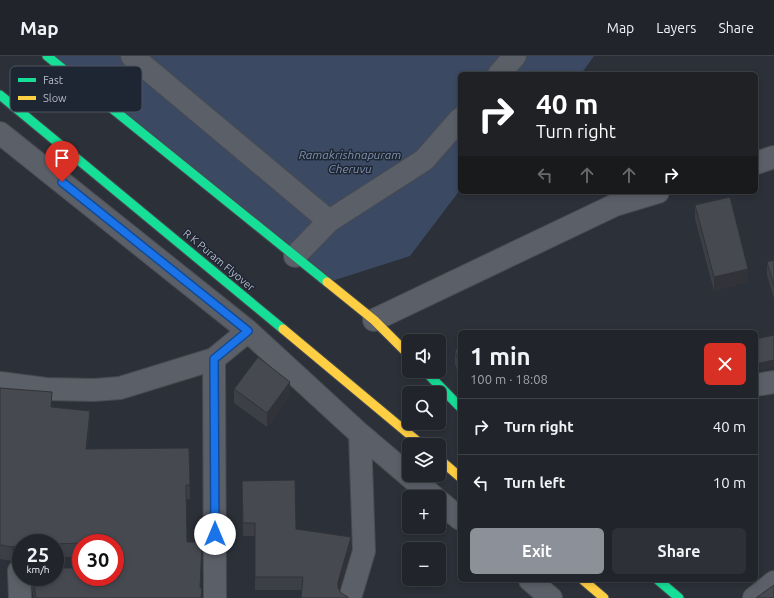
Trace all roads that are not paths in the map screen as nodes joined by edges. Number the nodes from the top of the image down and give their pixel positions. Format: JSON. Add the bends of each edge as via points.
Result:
{"nodes":[{"id":1,"x":48,"y":56,"type":"edge"},
{"id":2,"x":132,"y":56,"type":"edge"},
{"id":3,"x":515,"y":56,"type":"edge"},
{"id":4,"x":60,"y":66,"type":"edge"},
{"id":5,"x":501,"y":72,"type":"edge"},
{"id":6,"x":0,"y":95,"type":"edge"},
{"id":7,"x":10,"y":103,"type":"edge"},
{"id":8,"x":20,"y":112,"type":"edge"},
{"id":9,"x":117,"y":112,"type":"edge"},
{"id":10,"x":458,"y":121,"type":"edge"},
{"id":11,"x":0,"y":133,"type":"edge"},
{"id":12,"x":774,"y":157,"type":"edge"},
{"id":13,"x":758,"y":162,"type":"edge"},
{"id":14,"x":651,"y":194,"type":"edge"},
{"id":15,"x":329,"y":221,"type":"junction"},
{"id":16,"x":295,"y":256,"type":"junction"},
{"id":17,"x":374,"y":320,"type":"junction"},
{"id":18,"x":248,"y":331,"type":"junction"},
{"id":19,"x":402,"y":348,"type":"edge"},
{"id":20,"x":214,"y":359,"type":"junction"},
{"id":21,"x":432,"y":378,"type":"edge"},
{"id":22,"x":774,"y":382,"type":"edge"},
{"id":23,"x":0,"y":383,"type":"edge"},
{"id":24,"x":758,"y":385,"type":"edge"},
{"id":25,"x":458,"y":405,"type":"edge"},
{"id":26,"x":360,"y":434,"type":"junction"},
{"id":27,"x":414,"y":438,"type":"edge"},
{"id":28,"x":446,"y":465,"type":"edge"},
{"id":29,"x":458,"y":474,"type":"edge"},
{"id":30,"x":426,"y":490,"type":"edge"},
{"id":31,"x":446,"y":508,"type":"edge"},
{"id":32,"x":458,"y":518,"type":"edge"},
{"id":33,"x":532,"y":582,"type":"edge"},
{"id":34,"x":586,"y":582,"type":"edge"},
{"id":35,"x":660,"y":582,"type":"edge"},
{"id":36,"x":774,"y":582,"type":"edge"},
{"id":37,"x":17,"y":586,"type":"edge"},
{"id":38,"x":20,"y":598,"type":"edge"},
{"id":39,"x":215,"y":598,"type":"edge"},
{"id":40,"x":350,"y":598,"type":"edge"},
{"id":41,"x":551,"y":598,"type":"edge"},
{"id":42,"x":604,"y":598,"type":"edge"},
{"id":43,"x":679,"y":598,"type":"edge"},
{"id":44,"x":754,"y":598,"type":"edge"}],
"edges":[{"from":1,"to":4,"type":"main road"},
{"from":2,"to":15,"type":"street"},
{"from":3,"to":5,"type":"street"},
{"from":6,"to":7,"type":"main road","name":"R K Puram Flyover"},
{"from":8,"to":27,"type":"main road","name":"R K Puram Flyover"},
{"from":9,"to":16,"type":"main road"},
{"from":10,"to":15,"type":"street","via":[[424,160]]},
{"from":11,"to":18,"type":"street"},
{"from":12,"to":13,"type":"street"},
{"from":14,"to":17,"type":"street","via":[[615,205]]},
{"from":15,"to":16,"type":"street"},
{"from":16,"to":17,"type":"main road"},
{"from":17,"to":19,"type":"main road"},
{"from":18,"to":20,"type":"street"},
{"from":18,"to":26,"type":"street"},
{"from":20,"to":23,"type":"street","via":[[120,388],[46,389]]},
{"from":20,"to":39,"type":"street"},
{"from":21,"to":25,"type":"main road"},
{"from":22,"to":24,"type":"street"},
{"from":26,"to":30,"type":"street"},
{"from":26,"to":40,"type":"street","via":[[364,551]]},
{"from":28,"to":29,"type":"main road"},
{"from":31,"to":32,"type":"street"},
{"from":33,"to":41,"type":"street"},
{"from":34,"to":42,"type":"main road"},
{"from":35,"to":43,"type":"main road"},
{"from":36,"to":44,"type":"street"},
{"from":37,"to":38,"type":"street"}]}
